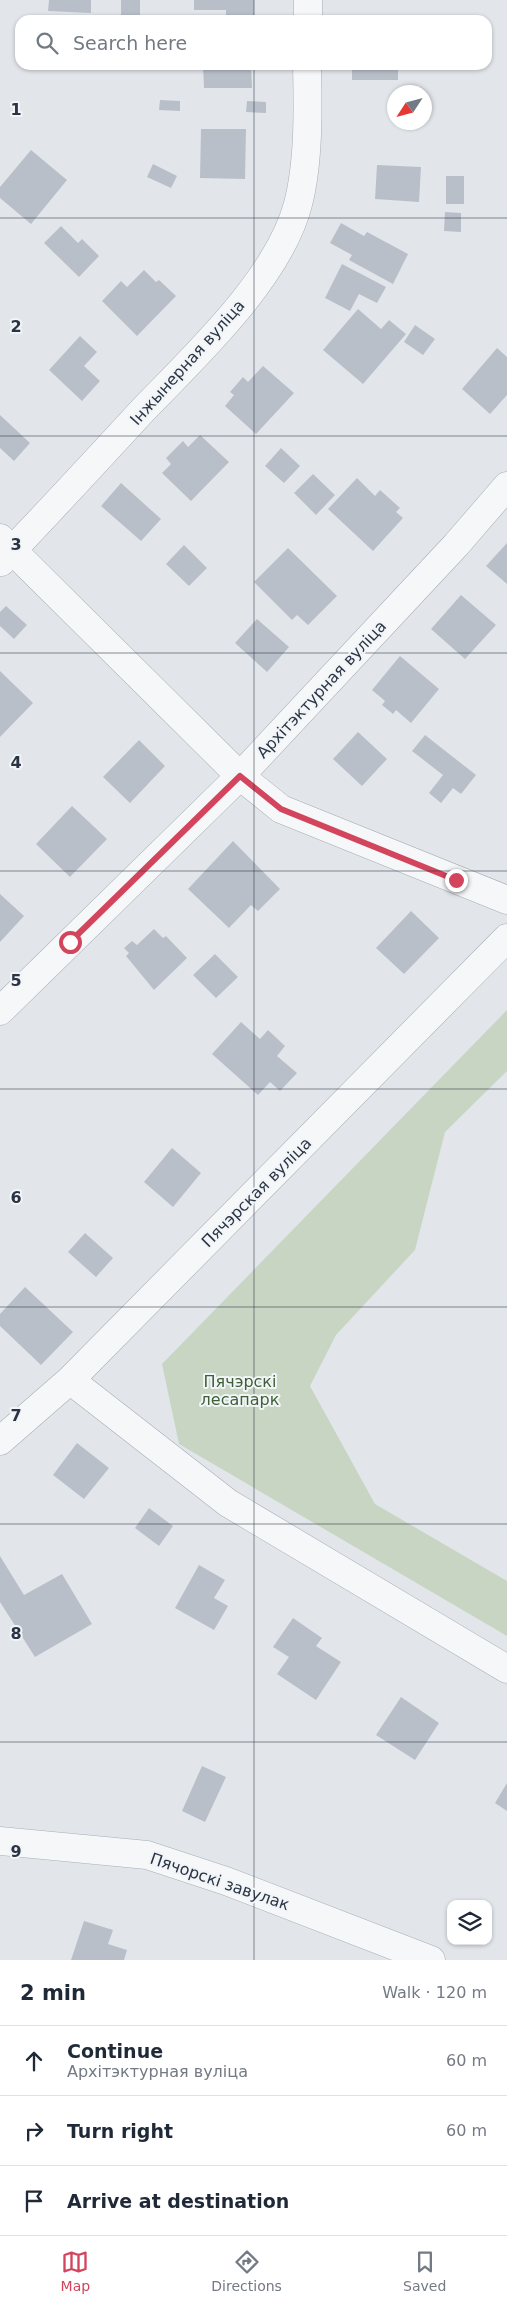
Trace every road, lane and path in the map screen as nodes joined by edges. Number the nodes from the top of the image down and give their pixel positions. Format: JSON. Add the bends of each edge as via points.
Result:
{"nodes":[{"id":1,"x":308,"y":0,"type":"edge"},
{"id":2,"x":308,"y":15,"type":"edge"},
{"id":3,"x":308,"y":70,"type":"edge"},
{"id":4,"x":507,"y":486,"type":"edge"},
{"id":5,"x":4,"y":550,"type":"edge"},
{"id":6,"x":240,"y":776,"type":"junction"},
{"id":7,"x":507,"y":900,"type":"edge"},
{"id":8,"x":507,"y":938,"type":"edge"},
{"id":9,"x":0,"y":1012,"type":"edge"},
{"id":10,"x":70,"y":1380,"type":"junction"},
{"id":11,"x":0,"y":1441,"type":"edge"},
{"id":12,"x":507,"y":1669,"type":"edge"},
{"id":13,"x":0,"y":1841,"type":"edge"},
{"id":14,"x":431,"y":1960,"type":"edge"}],
"edges":[{"from":1,"to":2,"type":"street"},
{"from":3,"to":5,"type":"street","name":"Інжынерная вуліца","via":[[308,117],[298,204],[285,238],[267,269],[230,318]]},
{"from":4,"to":6,"type":"street","name":"Архітэктурная вуліца"},
{"from":5,"to":6,"type":"street"},
{"from":6,"to":7,"type":"street","via":[[281,809]]},
{"from":6,"to":9,"type":"street","name":"Архітэктурная вуліца"},
{"from":8,"to":10,"type":"street","name":"Пячэрская вуліца"},
{"from":10,"to":11,"type":"street","name":"Пячэрская вуліца"},
{"from":10,"to":12,"type":"street","via":[[228,1503]]},
{"from":13,"to":14,"type":"street","name":"Пячорскі завулак","via":[[147,1855],[226,1881]]}]}
